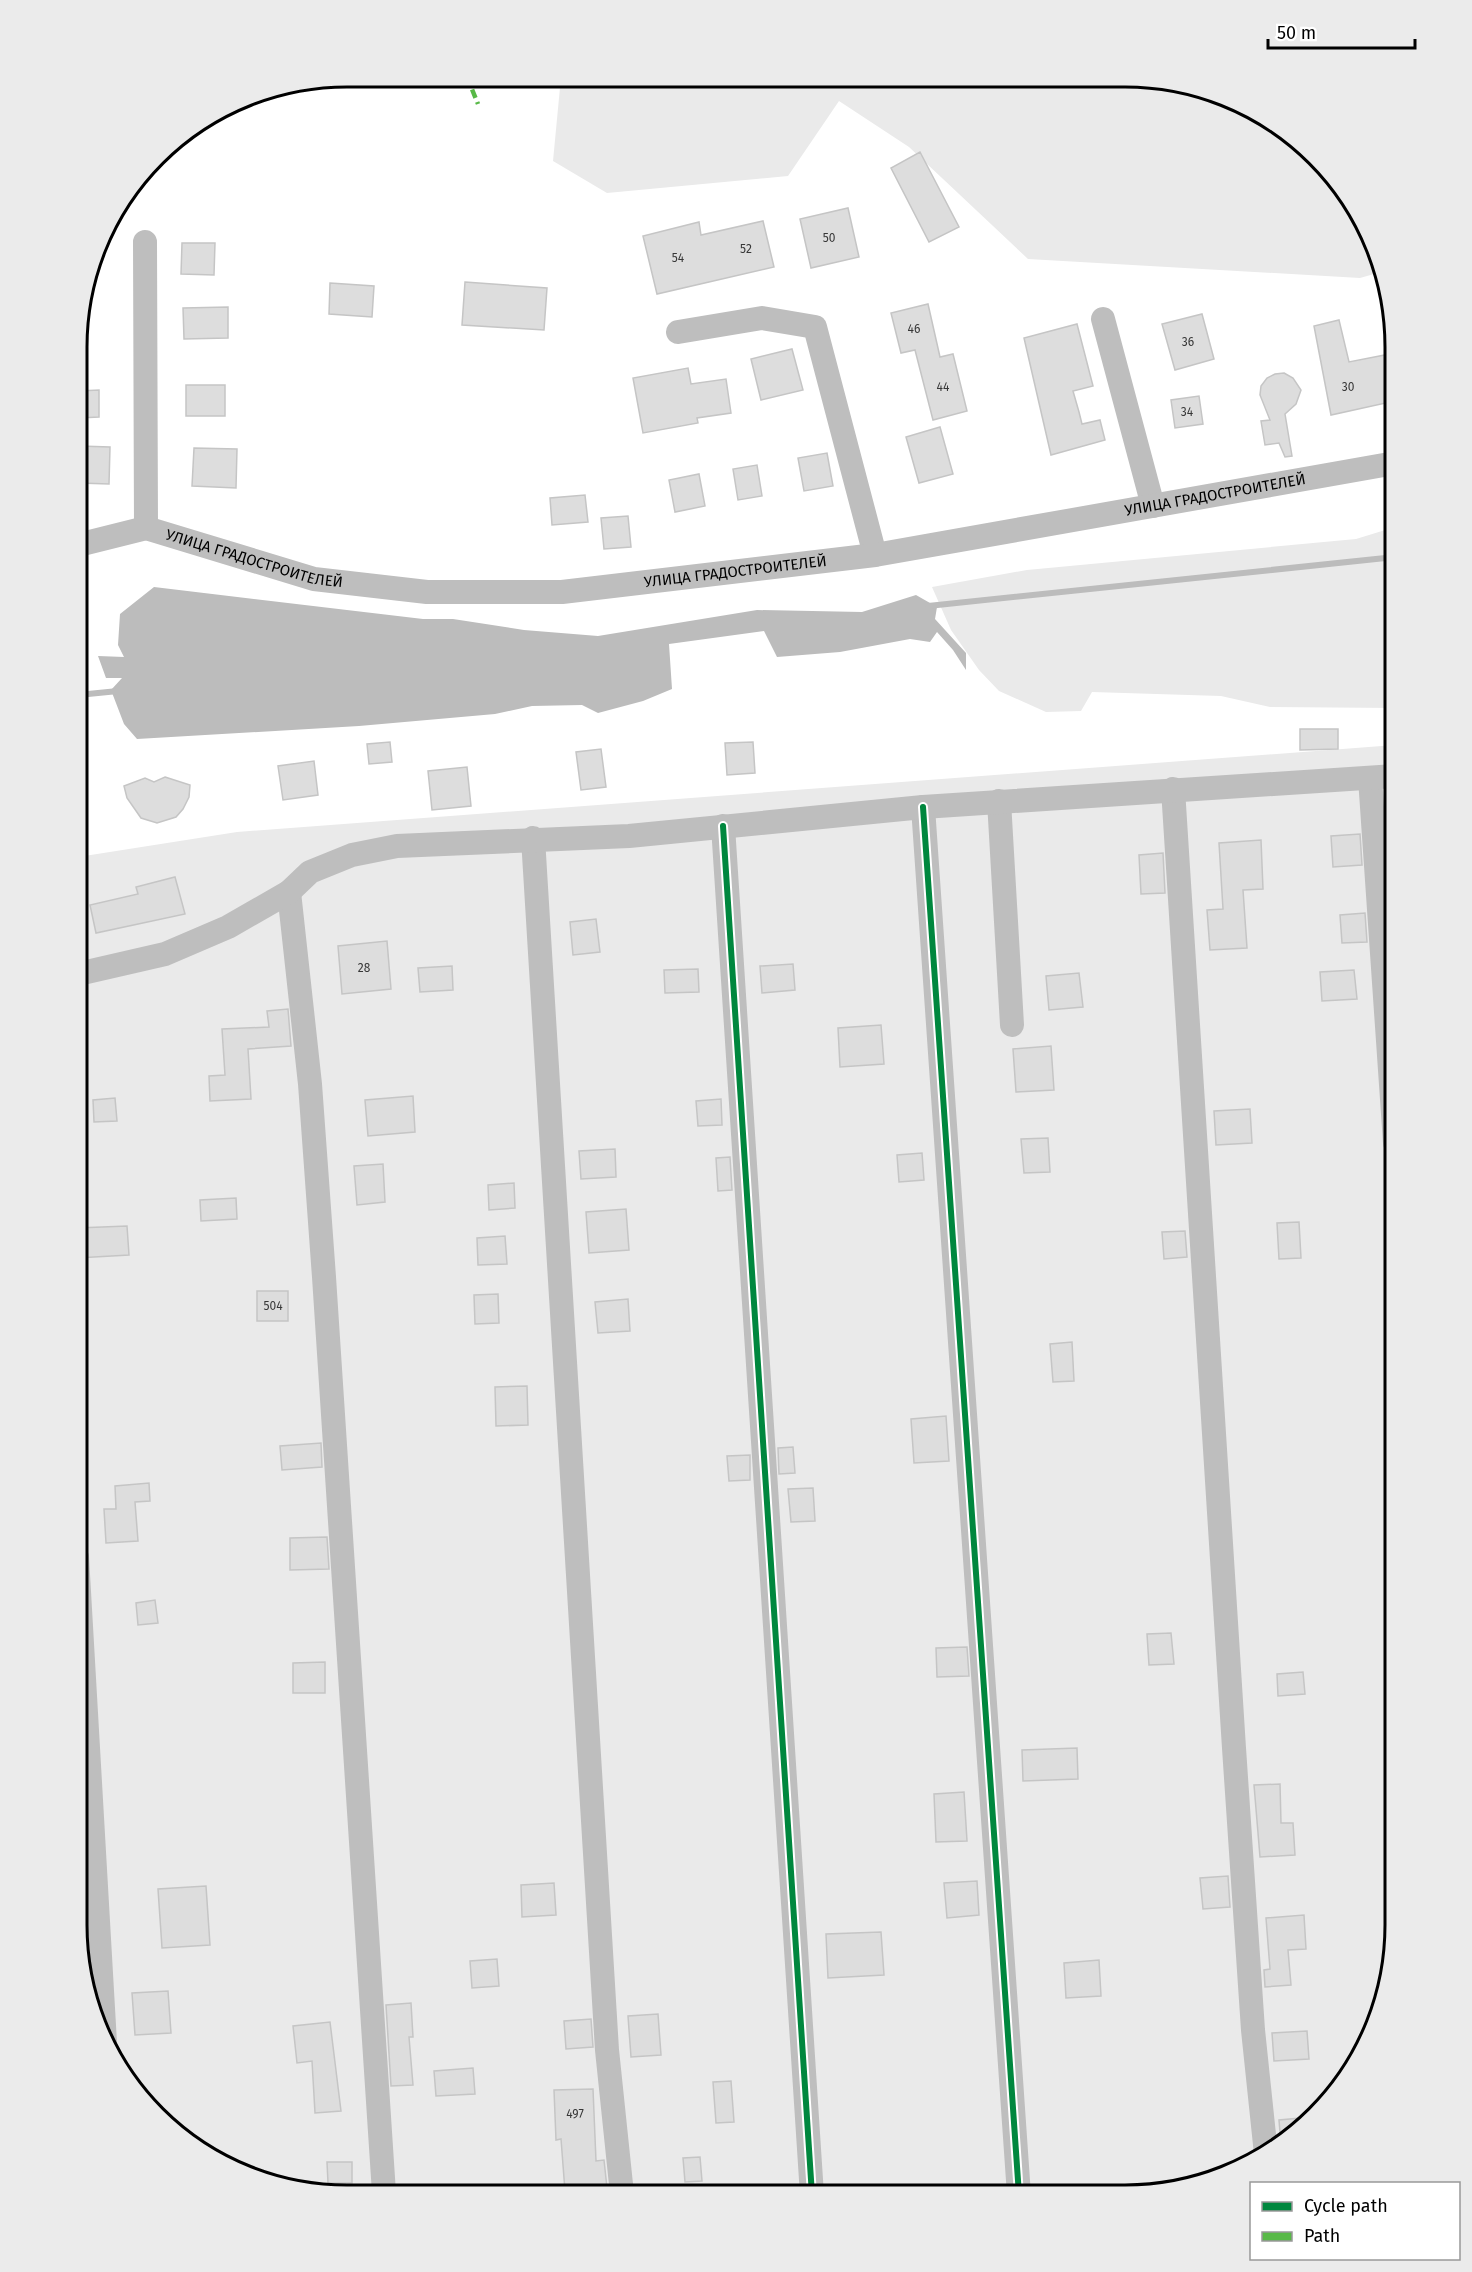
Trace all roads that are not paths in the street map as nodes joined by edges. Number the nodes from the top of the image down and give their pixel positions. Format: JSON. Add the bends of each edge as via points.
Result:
{"nodes":[{"id":1,"x":146,"y":242,"type":"dead end"},
{"id":2,"x":1103,"y":319,"type":"dead end"},
{"id":3,"x":678,"y":332,"type":"dead end"},
{"id":4,"x":1385,"y":465,"type":"edge"},
{"id":5,"x":1153,"y":506,"type":"junction"},
{"id":6,"x":146,"y":528,"type":"junction"},
{"id":7,"x":87,"y":543,"type":"edge"},
{"id":8,"x":875,"y":555,"type":"junction"},
{"id":9,"x":1385,"y":777,"type":"edge"},
{"id":10,"x":1370,"y":778,"type":"junction"},
{"id":11,"x":1173,"y":789,"type":"junction"},
{"id":12,"x":999,"y":801,"type":"junction"},
{"id":13,"x":923,"y":807,"type":"junction"},
{"id":14,"x":723,"y":826,"type":"junction"},
{"id":15,"x":533,"y":838,"type":"junction"},
{"id":16,"x":288,"y":892,"type":"junction"},
{"id":17,"x":87,"y":972,"type":"edge"},
{"id":18,"x":1385,"y":997,"type":"edge"},
{"id":19,"x":1012,"y":1025,"type":"dead end"},
{"id":20,"x":87,"y":1731,"type":"edge"},
{"id":21,"x":103,"y":2015,"type":"edge"},
{"id":22,"x":1265,"y":2144,"type":"edge"},
{"id":23,"x":383,"y":2185,"type":"edge"},
{"id":24,"x":621,"y":2185,"type":"edge"},
{"id":25,"x":811,"y":2185,"type":"edge"},
{"id":26,"x":1019,"y":2185,"type":"edge"}],
"edges":[{"from":1,"to":6,"type":"street"},
{"from":2,"to":5,"type":"street"},
{"from":3,"to":8,"type":"street","via":[[762,318],[815,327]]},
{"from":4,"to":5,"type":"street","name":"УЛИЦА ГРАДОСТРОИТЕЛЕЙ"},
{"from":5,"to":8,"type":"street","name":"УЛИЦА ГРАДОСТРОИТЕЛЕЙ"},
{"from":6,"to":7,"type":"street","name":"УЛИЦА ГРАДОСТРОИТЕЛЕЙ"},
{"from":6,"to":8,"type":"street","name":"УЛИЦА ГРАДОСТРОИТЕЛЕЙ","via":[[314,579],[427,592],[562,592]]},
{"from":9,"to":10,"type":"street"},
{"from":10,"to":11,"type":"street"},
{"from":10,"to":18,"type":"street"},
{"from":11,"to":12,"type":"street"},
{"from":11,"to":22,"type":"street","via":[[1237,1795]]},
{"from":12,"to":13,"type":"street"},
{"from":12,"to":19,"type":"street"},
{"from":13,"to":14,"type":"street"},
{"from":13,"to":26,"type":"street"},
{"from":14,"to":15,"type":"street","via":[[629,836]]},
{"from":14,"to":25,"type":"street"},
{"from":15,"to":16,"type":"street","via":[[397,846],[351,855],[310,872]]},
{"from":15,"to":24,"type":"street","via":[[607,2050]]},
{"from":16,"to":17,"type":"street","via":[[228,927],[165,954]]},
{"from":16,"to":23,"type":"street","via":[[310,1084]]},
{"from":20,"to":21,"type":"street"}]}
